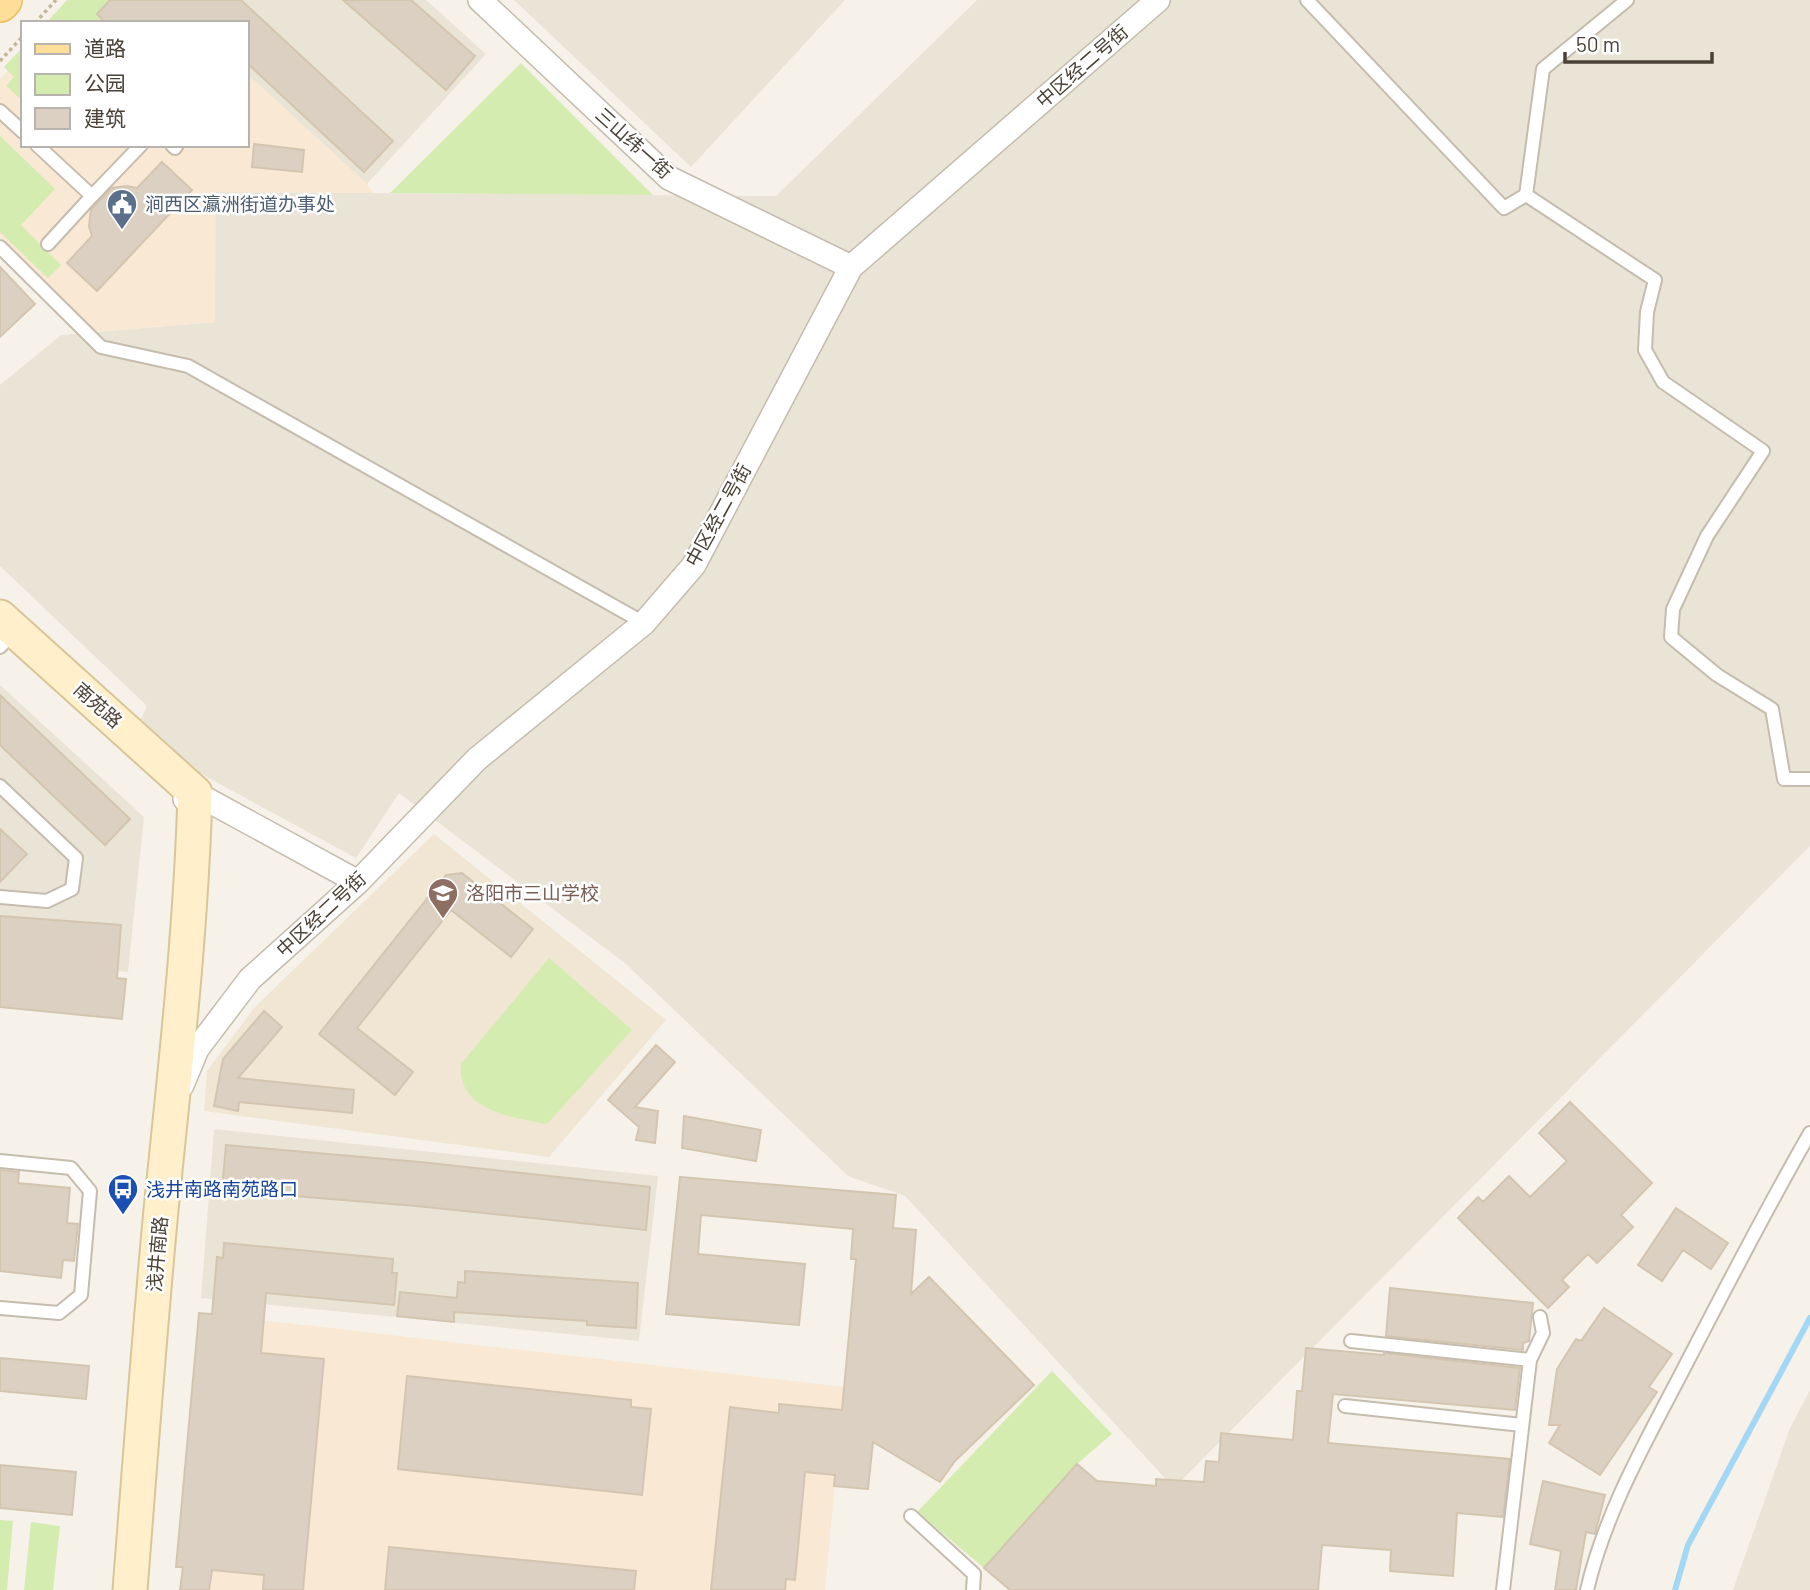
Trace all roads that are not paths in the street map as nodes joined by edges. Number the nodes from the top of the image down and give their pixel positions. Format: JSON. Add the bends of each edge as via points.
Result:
{"nodes":[{"id":1,"x":480,"y":0,"type":"edge"},
{"id":2,"x":1158,"y":0,"type":"edge"},
{"id":3,"x":1307,"y":0,"type":"edge"},
{"id":4,"x":1628,"y":0,"type":"edge"},
{"id":5,"x":0,"y":111,"type":"edge"},
{"id":6,"x":21,"y":130,"type":"edge"},
{"id":7,"x":39,"y":147,"type":"edge"},
{"id":8,"x":139,"y":147,"type":"edge"},
{"id":9,"x":1526,"y":195,"type":"junction"},
{"id":10,"x":92,"y":196,"type":"junction"},
{"id":11,"x":48,"y":244,"type":"dead end"},
{"id":12,"x":0,"y":247,"type":"edge"},
{"id":13,"x":851,"y":267,"type":"junction"},
{"id":14,"x":644,"y":623,"type":"junction"},
{"id":15,"x":4,"y":635,"type":"edge"},
{"id":16,"x":1810,"y":779,"type":"edge"},
{"id":17,"x":0,"y":786,"type":"edge"},
{"id":18,"x":190,"y":800,"type":"junction"},
{"id":19,"x":354,"y":885,"type":"junction"},
{"id":20,"x":0,"y":897,"type":"edge"},
{"id":21,"x":173,"y":1107,"type":"junction"},
{"id":22,"x":1810,"y":1133,"type":"edge"},
{"id":23,"x":0,"y":1161,"type":"edge"},
{"id":24,"x":0,"y":1308,"type":"edge"},
{"id":25,"x":1540,"y":1317,"type":"dead end"},
{"id":26,"x":1351,"y":1340,"type":"dead end"},
{"id":27,"x":1530,"y":1360,"type":"junction"},
{"id":28,"x":1345,"y":1406,"type":"dead end"},
{"id":29,"x":1522,"y":1425,"type":"junction"},
{"id":30,"x":911,"y":1516,"type":"dead end"},
{"id":31,"x":109,"y":1590,"type":"edge"},
{"id":32,"x":130,"y":1590,"type":"edge"},
{"id":33,"x":972,"y":1590,"type":"edge"},
{"id":34,"x":1503,"y":1590,"type":"edge"},
{"id":35,"x":1587,"y":1590,"type":"edge"}],
"edges":[{"from":1,"to":13,"type":"street","name":"三山纬一街","via":[[669,178]]},
{"from":2,"to":13,"type":"street","name":"中区经二号街"},
{"from":3,"to":9,"type":"lane","via":[[1504,208]]},
{"from":4,"to":9,"type":"lane","via":[[1543,69]]},
{"from":5,"to":6,"type":"lane"},
{"from":7,"to":10,"type":"lane"},
{"from":8,"to":10,"type":"lane"},
{"from":9,"to":16,"type":"lane","via":[[1655,280],[1645,350],[1663,382],[1763,451],[1707,536],[1673,609],[1671,637],[1717,675],[1772,709],[1784,779]]},
{"from":10,"to":11,"type":"lane"},
{"from":12,"to":14,"type":"lane","via":[[101,347],[188,366]]},
{"from":13,"to":14,"type":"street","name":"中区经二号街","via":[[694,565]]},
{"from":14,"to":19,"type":"street","name":"中区经二号街","via":[[477,759]]},
{"from":15,"to":18,"type":"street","name":"南苑路"},
{"from":17,"to":20,"type":"lane","via":[[76,858],[72,889],[47,901]]},
{"from":18,"to":19,"type":"street"},
{"from":18,"to":21,"type":"street","name":"浅井南路"},
{"from":18,"to":31,"type":"street","name":"浅井南路"},
{"from":19,"to":21,"type":"street","name":"中区经二号街","via":[[250,979],[197,1049]]},
{"from":21,"to":32,"type":"street","name":"浅井南路"},
{"from":22,"to":35,"type":"lane","via":[[1640,1452],[1594,1558]]},
{"from":23,"to":24,"type":"lane","via":[[71,1168],[90,1191],[81,1295],[59,1313]]},
{"from":25,"to":27,"type":"lane","via":[[1543,1333]]},
{"from":26,"to":27,"type":"lane"},
{"from":27,"to":29,"type":"lane"},
{"from":28,"to":29,"type":"lane"},
{"from":29,"to":34,"type":"lane"},
{"from":30,"to":33,"type":"lane","via":[[974,1574]]}]}
